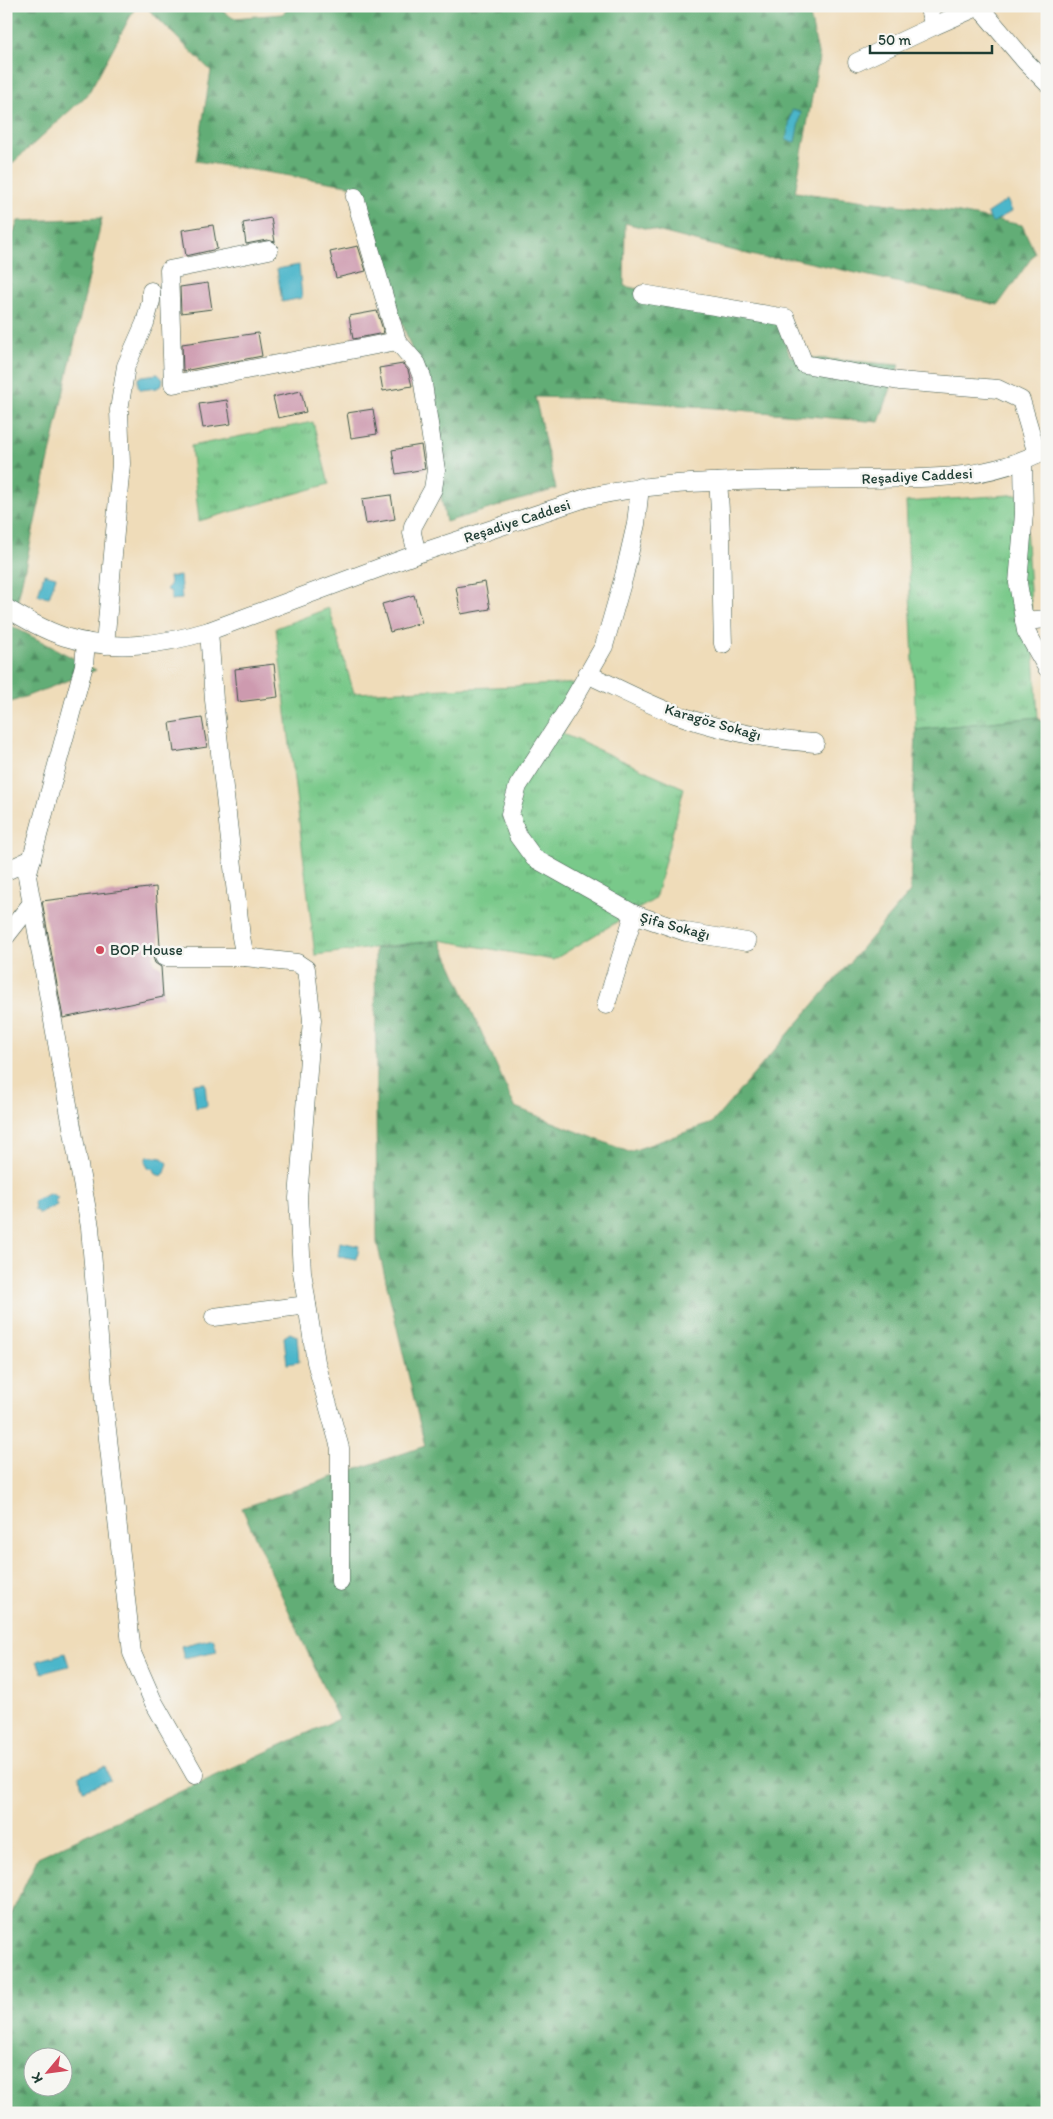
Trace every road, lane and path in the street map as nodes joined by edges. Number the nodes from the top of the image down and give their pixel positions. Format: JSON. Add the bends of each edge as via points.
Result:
{"nodes":[{"id":1,"x":928,"y":6,"type":"edge"},
{"id":2,"x":934,"y":26,"type":"junction"},
{"id":3,"x":857,"y":62,"type":"dead end"},
{"id":4,"x":1047,"y":83,"type":"edge"},
{"id":5,"x":355,"y":197,"type":"dead end"},
{"id":6,"x":269,"y":250,"type":"dead end"},
{"id":7,"x":151,"y":291,"type":"dead end"},
{"id":8,"x":643,"y":294,"type":"dead end"},
{"id":9,"x":397,"y":341,"type":"junction"},
{"id":10,"x":1036,"y":455,"type":"edge"},
{"id":11,"x":718,"y":482,"type":"junction"},
{"id":12,"x":640,"y":487,"type":"junction"},
{"id":13,"x":417,"y":554,"type":"junction"},
{"id":14,"x":6,"y":608,"type":"edge"},
{"id":15,"x":1047,"y":619,"type":"edge"},
{"id":16,"x":1024,"y":621,"type":"junction"},
{"id":17,"x":209,"y":631,"type":"junction"},
{"id":18,"x":86,"y":642,"type":"junction"},
{"id":19,"x":723,"y":644,"type":"dead end"},
{"id":20,"x":105,"y":645,"type":"junction"},
{"id":21,"x":1047,"y":668,"type":"edge"},
{"id":22,"x":587,"y":674,"type":"junction"},
{"id":23,"x":815,"y":743,"type":"dead end"},
{"id":24,"x":32,"y":859,"type":"junction"},
{"id":25,"x":6,"y":871,"type":"edge"},
{"id":26,"x":32,"y":903,"type":"junction"},
{"id":27,"x":634,"y":914,"type":"junction"},
{"id":28,"x":6,"y":936,"type":"edge"},
{"id":29,"x":747,"y":942,"type":"dead end"},
{"id":30,"x":164,"y":957,"type":"dead end"},
{"id":31,"x":245,"y":957,"type":"junction"},
{"id":32,"x":606,"y":1006,"type":"dead end"},
{"id":33,"x":307,"y":1306,"type":"junction"},
{"id":34,"x":214,"y":1317,"type":"dead end"},
{"id":35,"x":340,"y":1582,"type":"dead end"},
{"id":36,"x":195,"y":1775,"type":"dead end"}],
"edges":[{"from":1,"to":2,"type":"street"},
{"from":2,"to":3,"type":"street"},
{"from":2,"to":4,"type":"street","via":[[975,8],[981,9]]},
{"from":5,"to":9,"type":"street"},
{"from":6,"to":9,"type":"street","via":[[169,270],[173,384]]},
{"from":7,"to":20,"type":"street","via":[[145,323],[126,366],[119,410],[121,464]]},
{"from":8,"to":10,"type":"street","via":[[786,318],[804,364],[899,381],[998,389],[1021,400]]},
{"from":9,"to":13,"type":"street","via":[[417,364],[422,377],[436,470],[430,498],[413,526]]},
{"from":10,"to":11,"type":"street","name":"Reşadiye Caddesi","via":[[1001,469],[953,477]]},
{"from":10,"to":16,"type":"street","via":[[1024,514],[1018,583]]},
{"from":11,"to":12,"type":"street","name":"Reşadiye Caddesi"},
{"from":11,"to":19,"type":"street"},
{"from":12,"to":13,"type":"street","name":"Reşadiye Caddesi","via":[[586,498]]},
{"from":12,"to":22,"type":"street","name":"Şifa Sokağı","via":[[636,524],[624,576],[604,646]]},
{"from":13,"to":17,"type":"street","name":"Reşadiye Caddesi"},
{"from":14,"to":18,"type":"street","name":"Reşadiye Caddesi","via":[[46,630]]},
{"from":15,"to":16,"type":"street"},
{"from":16,"to":21,"type":"street","via":[[1026,631]]},
{"from":17,"to":20,"type":"street","name":"Reşadiye Caddesi","via":[[153,645]]},
{"from":17,"to":31,"type":"street","via":[[214,700]]},
{"from":18,"to":20,"type":"street","name":"Reşadiye Caddesi"},
{"from":18,"to":24,"type":"street","via":[[84,665]]},
{"from":22,"to":23,"type":"street","name":"Karagöz Sokağı","via":[[676,714],[785,741]]},
{"from":22,"to":27,"type":"street","name":"Şifa Sokağı","via":[[518,786],[510,814],[518,836],[534,858]]},
{"from":24,"to":25,"type":"street"},
{"from":24,"to":26,"type":"street","via":[[27,876]]},
{"from":26,"to":28,"type":"street"},
{"from":26,"to":36,"type":"street","via":[[90,1227],[105,1412],[132,1653],[153,1701]]},
{"from":27,"to":29,"type":"street","name":"Şifa Sokağı","via":[[686,932]]},
{"from":27,"to":32,"type":"street"},
{"from":30,"to":31,"type":"street"},
{"from":31,"to":33,"type":"street","via":[[297,963],[307,973],[312,1020],[298,1198]]},
{"from":33,"to":34,"type":"street"},
{"from":33,"to":35,"type":"street","via":[[316,1362],[340,1448]]}]}
